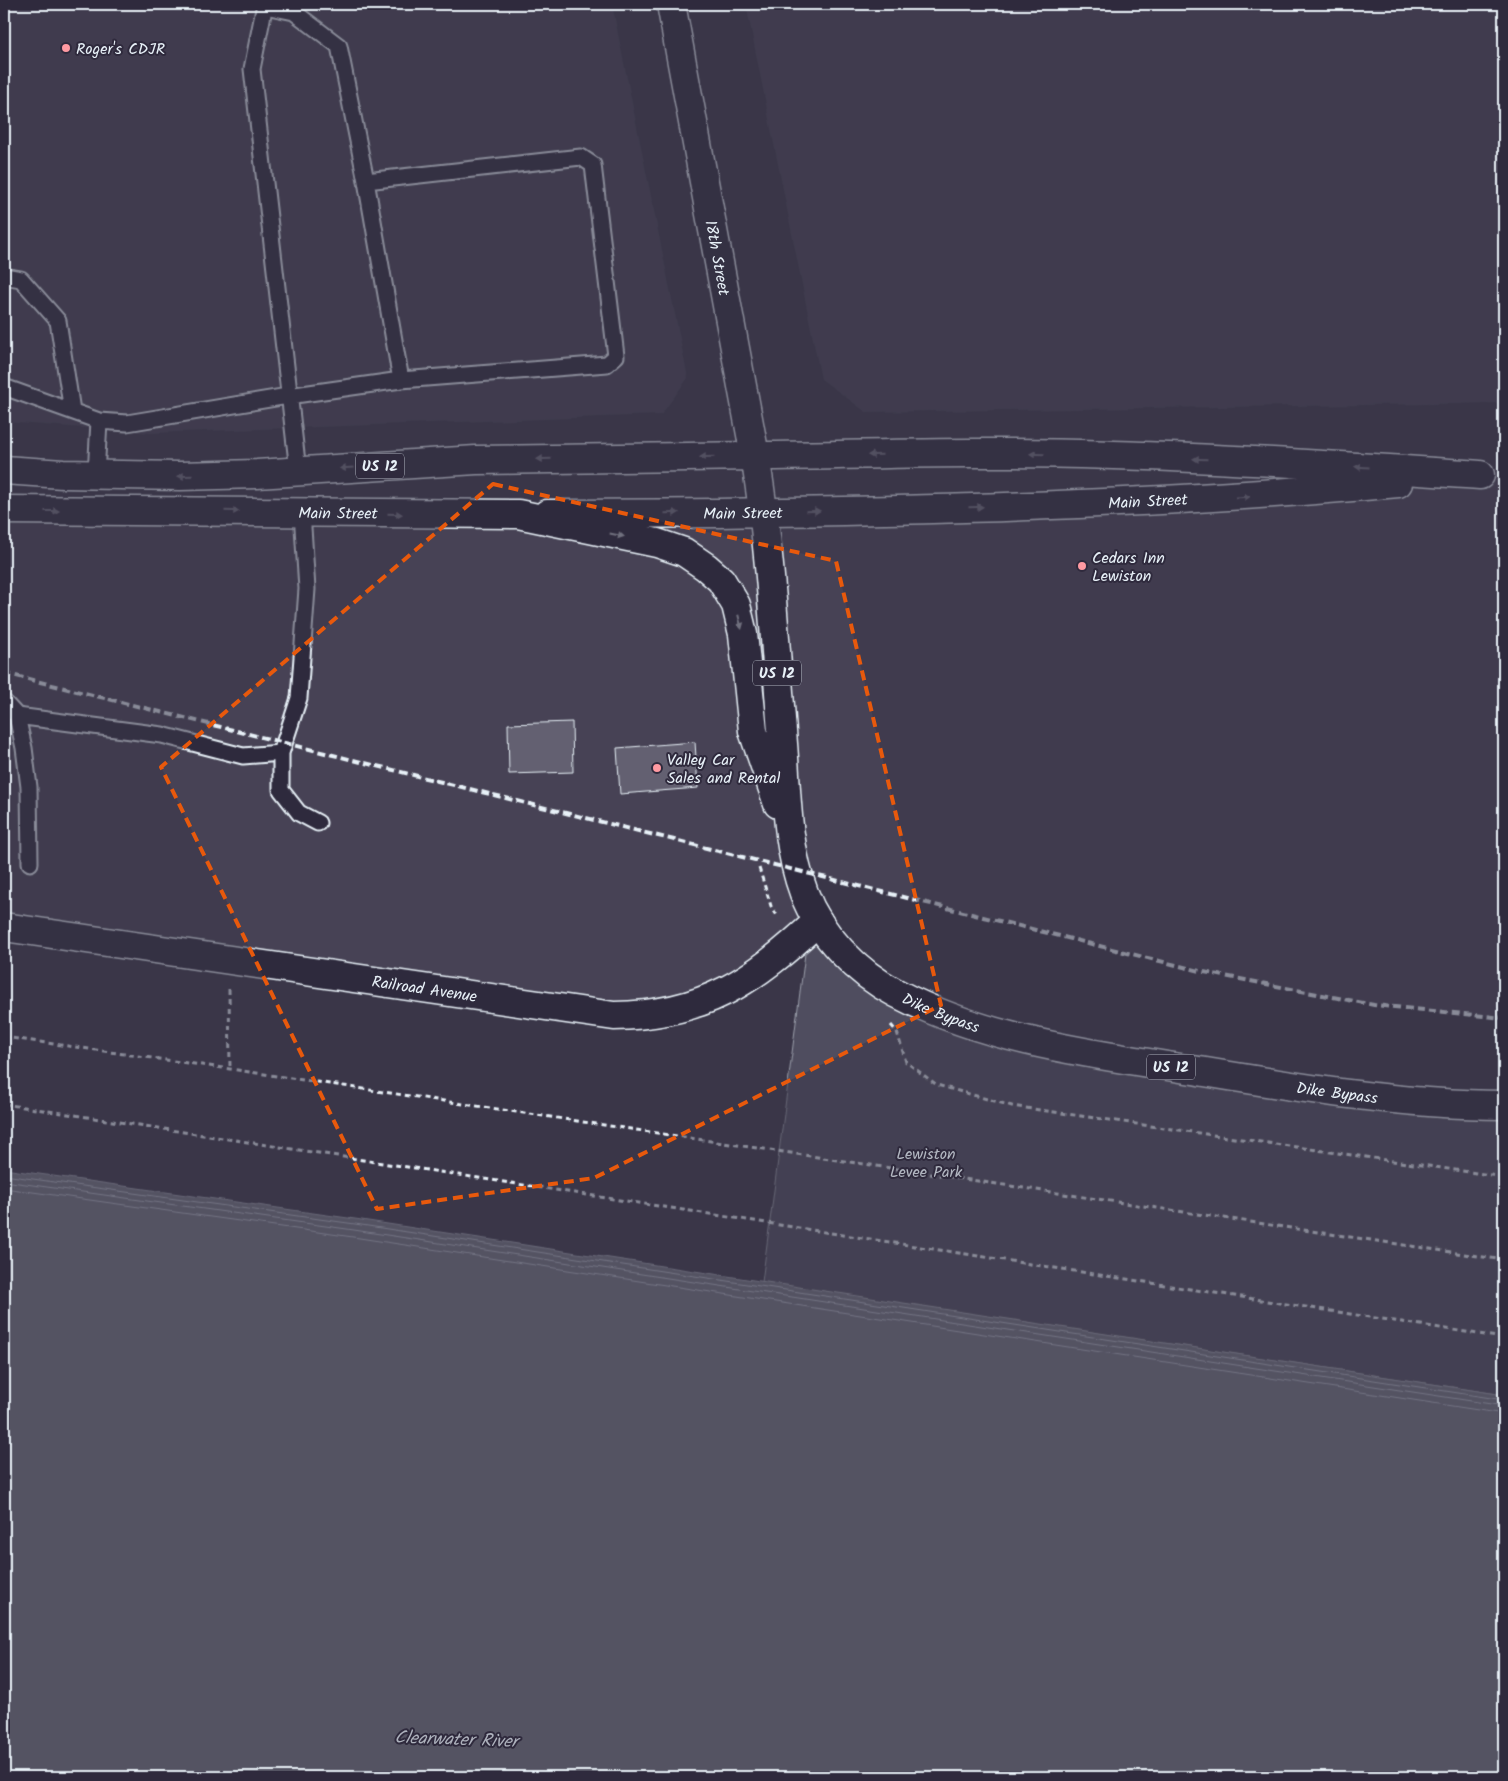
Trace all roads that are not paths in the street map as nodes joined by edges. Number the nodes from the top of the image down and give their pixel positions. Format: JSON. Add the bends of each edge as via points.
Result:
{"nodes":[{"id":1,"x":671,"y":4,"type":"edge"},
{"id":2,"x":265,"y":5,"type":"edge"},
{"id":3,"x":366,"y":181,"type":"junction"},
{"id":4,"x":4,"y":276,"type":"edge"},
{"id":5,"x":400,"y":380,"type":"junction"},
{"id":6,"x":4,"y":387,"type":"edge"},
{"id":7,"x":288,"y":396,"type":"junction"},
{"id":8,"x":72,"y":411,"type":"junction"},
{"id":9,"x":99,"y":421,"type":"junction"},
{"id":10,"x":756,"y":456,"type":"junction"},
{"id":11,"x":4,"y":470,"type":"edge"},
{"id":12,"x":298,"y":471,"type":"junction"},
{"id":13,"x":96,"y":475,"type":"junction"},
{"id":14,"x":1492,"y":475,"type":"edge"},
{"id":15,"x":4,"y":510,"type":"edge"},
{"id":16,"x":764,"y":511,"type":"junction"},
{"id":17,"x":302,"y":512,"type":"junction"},
{"id":18,"x":518,"y":514,"type":"junction"},
{"id":19,"x":4,"y":702,"type":"edge"},
{"id":20,"x":16,"y":716,"type":"junction"},
{"id":21,"x":281,"y":753,"type":"junction"},
{"id":22,"x":318,"y":823,"type":"dead end"},
{"id":23,"x":790,"y":836,"type":"junction"},
{"id":24,"x":30,"y":863,"type":"dead end"},
{"id":25,"x":818,"y":921,"type":"junction"},
{"id":26,"x":4,"y":927,"type":"edge"},
{"id":27,"x":1504,"y":1105,"type":"edge"}],
"edges":[{"from":1,"to":10,"type":"main road","name":"18th Street"},
{"from":2,"to":3,"type":"lane","via":[[294,12],[339,46]]},
{"from":2,"to":7,"type":"lane","via":[[252,69]]},
{"from":3,"to":5,"type":"lane"},
{"from":3,"to":5,"type":"lane","via":[[581,157],[593,165],[616,356],[607,364]]},
{"from":4,"to":8,"type":"lane","via":[[21,279],[58,321]]},
{"from":5,"to":7,"type":"lane"},
{"from":6,"to":8,"type":"lane"},
{"from":7,"to":9,"type":"lane","via":[[128,423]]},
{"from":7,"to":12,"type":"lane"},
{"from":8,"to":9,"type":"lane"},
{"from":9,"to":13,"type":"lane"},
{"from":10,"to":12,"type":"main road","name":"Main Street","number":"US 12","one_way":true,"via":[[476,460]]},
{"from":14,"to":10,"type":"main road","name":"Main Street","one_way":true,"via":[[1261,460],[1145,457],[972,453]]},
{"from":10,"to":16,"type":"main road","name":"18th Street","number":"US 12"},
{"from":11,"to":13,"type":"main road","name":"Main Street","number":"US 12"},
{"from":12,"to":13,"type":"main road","name":"Main Street","number":"US 12","one_way":true,"via":[[180,476]]},
{"from":16,"to":14,"type":"main road","name":"Main Street","one_way":true,"via":[[1135,503],[1262,496]]},
{"from":15,"to":17,"type":"main road","name":"Main Street","number":"US 12","one_way":true},
{"from":18,"to":16,"type":"main road","name":"Main Street","number":"US 12","one_way":true},
{"from":16,"to":23,"type":"main road","name":"Dike Bypass","number":"US 12"},
{"from":17,"to":18,"type":"main road","name":"Main Street","number":"US 12","one_way":true},
{"from":17,"to":21,"type":"lane","via":[[307,589],[299,698]]},
{"from":18,"to":23,"type":"main road","number":"US 12","one_way":true,"via":[[657,543],[684,552],[721,580],[736,605],[743,634],[752,731]]},
{"from":19,"to":20,"type":"lane"},
{"from":20,"to":21,"type":"lane","via":[[162,735],[243,756]]},
{"from":20,"to":24,"type":"lane","via":[[29,788]]},
{"from":21,"to":22,"type":"lane","via":[[281,790],[299,813]]},
{"from":23,"to":25,"type":"main road","name":"Dike Bypass","number":"US 12","via":[[800,883]]},
{"from":25,"to":26,"type":"main road","name":"Railroad Avenue","via":[[780,955],[723,994],[668,1012],[641,1016],[614,1016]]},
{"from":25,"to":27,"type":"main road","name":"Dike Bypass","number":"US 12","via":[[856,965],[891,990],[969,1024],[1019,1039],[1296,1087]]}]}
